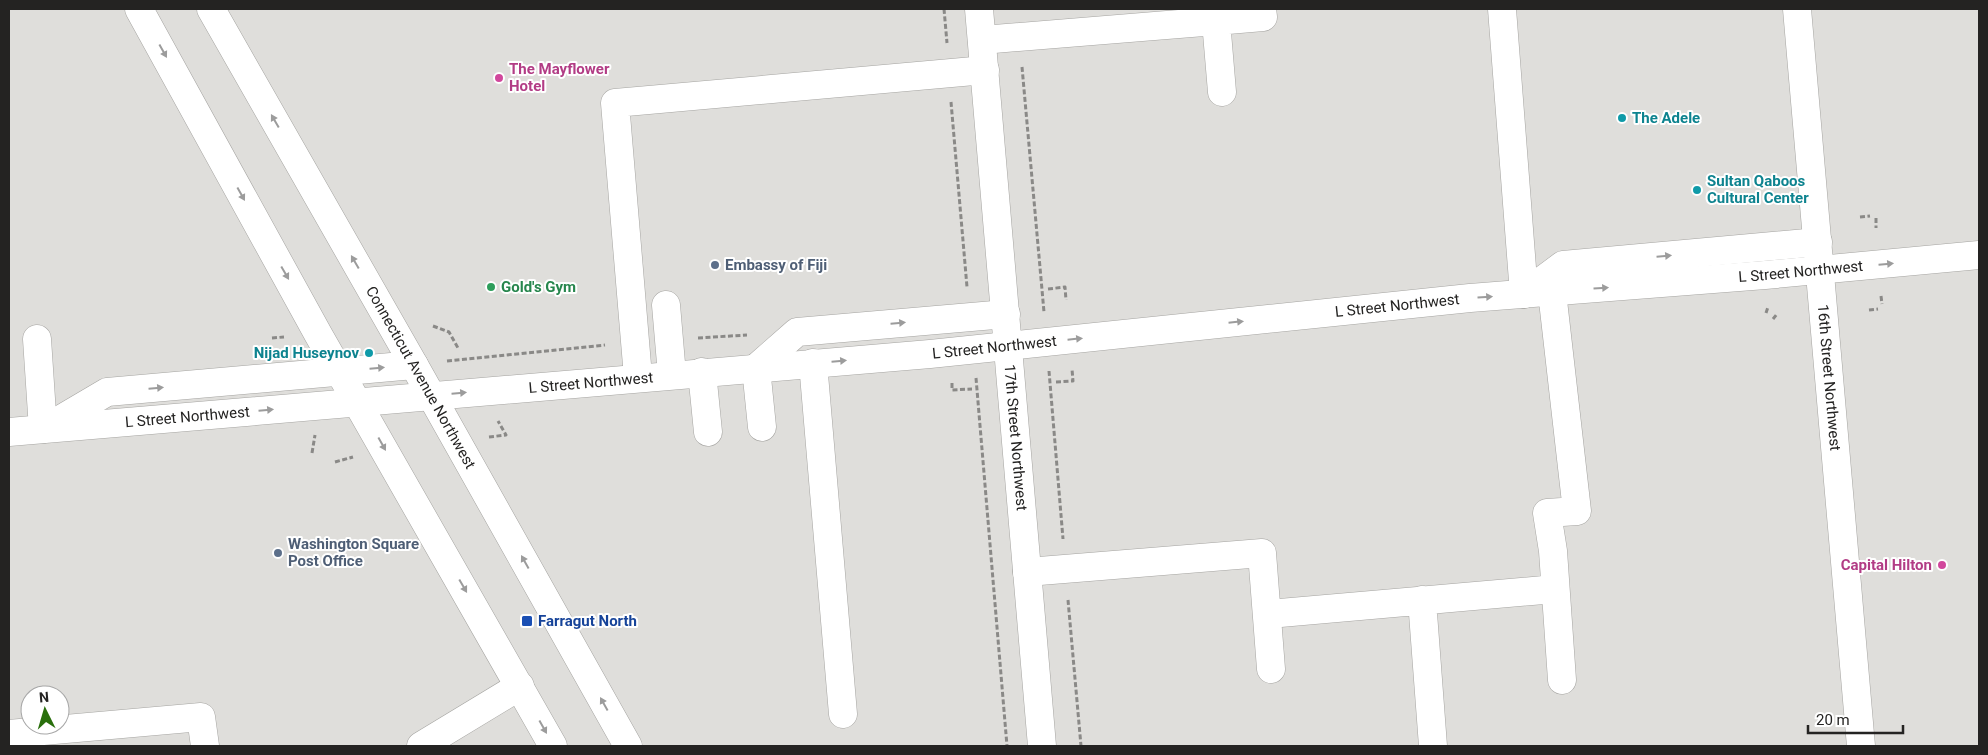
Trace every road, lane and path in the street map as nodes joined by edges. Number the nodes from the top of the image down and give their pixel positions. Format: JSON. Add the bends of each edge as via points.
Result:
{"nodes":[{"id":1,"x":139,"y":9,"type":"edge"},
{"id":2,"x":211,"y":9,"type":"edge"},
{"id":3,"x":944,"y":9,"type":"edge"},
{"id":4,"x":979,"y":9,"type":"edge"},
{"id":5,"x":1262,"y":9,"type":"edge"},
{"id":6,"x":1502,"y":9,"type":"edge"},
{"id":7,"x":1797,"y":9,"type":"edge"},
{"id":8,"x":1216,"y":21,"type":"junction"},
{"id":9,"x":1020,"y":36,"type":"junction"},
{"id":10,"x":982,"y":40,"type":"junction"},
{"id":11,"x":984,"y":70,"type":"junction"},
{"id":12,"x":949,"y":73,"type":"junction"},
{"id":13,"x":1222,"y":92,"type":"dead end"},
{"id":14,"x":1860,"y":216,"type":"dead end"},
{"id":15,"x":1870,"y":216,"type":"dead end"},
{"id":16,"x":1876,"y":218,"type":"dead end"},
{"id":17,"x":1876,"y":228,"type":"dead end"},
{"id":18,"x":1818,"y":242,"type":"junction"},
{"id":19,"x":1979,"y":255,"type":"edge"},
{"id":20,"x":1820,"y":269,"type":"junction"},
{"id":21,"x":1048,"y":288,"type":"dead end"},
{"id":22,"x":1552,"y":292,"type":"junction"},
{"id":23,"x":1524,"y":294,"type":"junction"},
{"id":24,"x":968,"y":295,"type":"dead end"},
{"id":25,"x":1881,"y":296,"type":"dead end"},
{"id":26,"x":1043,"y":300,"type":"dead end"},
{"id":27,"x":1066,"y":300,"type":"dead end"},
{"id":28,"x":1882,"y":304,"type":"dead end"},
{"id":29,"x":666,"y":305,"type":"dead end"},
{"id":30,"x":1768,"y":307,"type":"dead end"},
{"id":31,"x":1878,"y":309,"type":"dead end"},
{"id":32,"x":1869,"y":310,"type":"dead end"},
{"id":33,"x":1766,"y":313,"type":"dead end"},
{"id":34,"x":1006,"y":314,"type":"junction"},
{"id":35,"x":1777,"y":314,"type":"dead end"},
{"id":36,"x":1772,"y":319,"type":"dead end"},
{"id":37,"x":433,"y":326,"type":"dead end"},
{"id":38,"x":292,"y":337,"type":"dead end"},
{"id":39,"x":722,"y":337,"type":"dead end"},
{"id":40,"x":272,"y":338,"type":"dead end"},
{"id":41,"x":36,"y":339,"type":"dead end"},
{"id":42,"x":694,"y":339,"type":"dead end"},
{"id":43,"x":1008,"y":345,"type":"junction"},
{"id":44,"x":592,"y":346,"type":"dead end"},
{"id":45,"x":458,"y":348,"type":"dead end"},
{"id":46,"x":476,"y":357,"type":"dead end"},
{"id":47,"x":813,"y":363,"type":"junction"},
{"id":48,"x":414,"y":365,"type":"junction"},
{"id":49,"x":1072,"y":366,"type":"dead end"},
{"id":50,"x":756,"y":368,"type":"junction"},
{"id":51,"x":340,"y":372,"type":"junction"},
{"id":52,"x":702,"y":372,"type":"junction"},
{"id":53,"x":976,"y":374,"type":"dead end"},
{"id":54,"x":672,"y":375,"type":"junction"},
{"id":55,"x":638,"y":378,"type":"junction"},
{"id":56,"x":1056,"y":382,"type":"dead end"},
{"id":57,"x":972,"y":389,"type":"dead end"},
{"id":58,"x":952,"y":390,"type":"dead end"},
{"id":59,"x":431,"y":396,"type":"junction"},
{"id":60,"x":358,"y":402,"type":"junction"},
{"id":61,"x":496,"y":418,"type":"dead end"},
{"id":62,"x":762,"y":427,"type":"dead end"},
{"id":63,"x":43,"y":429,"type":"junction"},
{"id":64,"x":9,"y":432,"type":"edge"},
{"id":65,"x":316,"y":432,"type":"dead end"},
{"id":66,"x":708,"y":432,"type":"dead end"},
{"id":67,"x":486,"y":437,"type":"dead end"},
{"id":68,"x":312,"y":453,"type":"dead end"},
{"id":69,"x":356,"y":456,"type":"dead end"},
{"id":70,"x":335,"y":462,"type":"dead end"},
{"id":71,"x":1027,"y":572,"type":"junction"},
{"id":72,"x":1555,"y":589,"type":"junction"},
{"id":73,"x":1422,"y":600,"type":"junction"},
{"id":74,"x":1268,"y":614,"type":"junction"},
{"id":75,"x":1271,"y":669,"type":"dead end"},
{"id":76,"x":1562,"y":680,"type":"dead end"},
{"id":77,"x":520,"y":686,"type":"junction"},
{"id":78,"x":843,"y":714,"type":"dead end"},
{"id":79,"x":9,"y":734,"type":"edge"},
{"id":80,"x":89,"y":737,"type":"edge"},
{"id":81,"x":205,"y":746,"type":"edge"},
{"id":82,"x":420,"y":746,"type":"edge"},
{"id":83,"x":553,"y":746,"type":"edge"},
{"id":84,"x":628,"y":746,"type":"edge"},
{"id":85,"x":1007,"y":746,"type":"edge"},
{"id":86,"x":1042,"y":746,"type":"edge"},
{"id":87,"x":1434,"y":746,"type":"edge"},
{"id":88,"x":1861,"y":746,"type":"edge"}],
"edges":[{"from":1,"to":51,"type":"main road","one_way":true},
{"from":48,"to":2,"type":"main road","name":"Connecticut Avenue Northwest","one_way":true},
{"from":3,"to":12,"type":"path"},
{"from":4,"to":10,"type":"main road","name":"17th Street Northwest"},
{"from":5,"to":8,"type":"main road","via":[[1263,17]]},
{"from":6,"to":23,"type":"main road"},
{"from":7,"to":18,"type":"main road","name":"16th Street Northwest"},
{"from":8,"to":9,"type":"main road"},
{"from":8,"to":13,"type":"main road"},
{"from":9,"to":10,"type":"main road"},
{"from":9,"to":26,"type":"path"},
{"from":10,"to":11,"type":"main road","name":"17th Street Northwest"},
{"from":11,"to":12,"type":"main road"},
{"from":11,"to":34,"type":"main road","name":"17th Street Northwest"},
{"from":12,"to":24,"type":"path"},
{"from":12,"to":55,"type":"main road","via":[[615,102]]},
{"from":14,"to":15,"type":"path"},
{"from":16,"to":17,"type":"path"},
{"from":18,"to":20,"type":"main road","name":"16th Street Northwest"},
{"from":23,"to":18,"type":"main road","one_way":true,"via":[[1563,265]]},
{"from":20,"to":19,"type":"main road","name":"L Street Northwest","one_way":true},
{"from":22,"to":20,"type":"main road","name":"L Street Northwest","one_way":true},
{"from":20,"to":88,"type":"main road","name":"16th Street Northwest"},
{"from":21,"to":27,"type":"path","via":[[1065,287]]},
{"from":22,"to":23,"type":"main road","name":"L Street Northwest"},
{"from":22,"to":72,"type":"main road","via":[[1577,511],[1547,513]]},
{"from":43,"to":23,"type":"main road","name":"L Street Northwest","one_way":true},
{"from":25,"to":28,"type":"path"},
{"from":29,"to":54,"type":"main road"},
{"from":30,"to":33,"type":"path"},
{"from":31,"to":32,"type":"path"},
{"from":34,"to":43,"type":"main road","name":"17th Street Northwest"},
{"from":50,"to":34,"type":"main road","one_way":true,"via":[[797,332]]},
{"from":35,"to":36,"type":"path"},
{"from":37,"to":45,"type":"path","via":[[449,332]]},
{"from":38,"to":40,"type":"path"},
{"from":39,"to":42,"type":"path"},
{"from":41,"to":63,"type":"main road"},
{"from":47,"to":43,"type":"main road","name":"L Street Northwest","one_way":true},
{"from":43,"to":71,"type":"main road","name":"17th Street Northwest"},
{"from":44,"to":46,"type":"path"},
{"from":47,"to":50,"type":"main road","name":"L Street Northwest"},
{"from":47,"to":78,"type":"main road"},
{"from":51,"to":48,"type":"main road","one_way":true},
{"from":48,"to":59,"type":"main road","name":"Connecticut Avenue Northwest"},
{"from":49,"to":56,"type":"path","via":[[1073,381]]},
{"from":50,"to":52,"type":"main road","name":"L Street Northwest"},
{"from":50,"to":62,"type":"main road"},
{"from":51,"to":60,"type":"main road"},
{"from":63,"to":51,"type":"main road","one_way":true,"via":[[107,392]]},
{"from":52,"to":54,"type":"main road","name":"L Street Northwest"},
{"from":52,"to":66,"type":"main road"},
{"from":53,"to":85,"type":"path"},
{"from":54,"to":55,"type":"main road","name":"L Street Northwest"},
{"from":59,"to":55,"type":"main road","name":"L Street Northwest","one_way":true},
{"from":57,"to":58,"type":"path"},
{"from":59,"to":60,"type":"main road","name":"L Street Northwest"},
{"from":84,"to":59,"type":"main road","name":"Connecticut Avenue Northwest","one_way":true},
{"from":63,"to":60,"type":"main road","name":"L Street Northwest","one_way":true},
{"from":60,"to":77,"type":"main road","one_way":true},
{"from":61,"to":67,"type":"path","via":[[506,435]]},
{"from":63,"to":64,"type":"main road","name":"L Street Northwest"},
{"from":65,"to":68,"type":"path"},
{"from":69,"to":70,"type":"path"},
{"from":71,"to":74,"type":"main road","via":[[1262,553]]},
{"from":71,"to":86,"type":"main road","name":"17th Street Northwest"},
{"from":72,"to":73,"type":"main road"},
{"from":72,"to":76,"type":"main road"},
{"from":73,"to":74,"type":"main road"},
{"from":73,"to":87,"type":"main road"},
{"from":74,"to":75,"type":"main road"},
{"from":77,"to":82,"type":"main road"},
{"from":77,"to":83,"type":"main road","one_way":true},
{"from":79,"to":80,"type":"main road"},
{"from":80,"to":81,"type":"main road","via":[[201,717]]}]}
